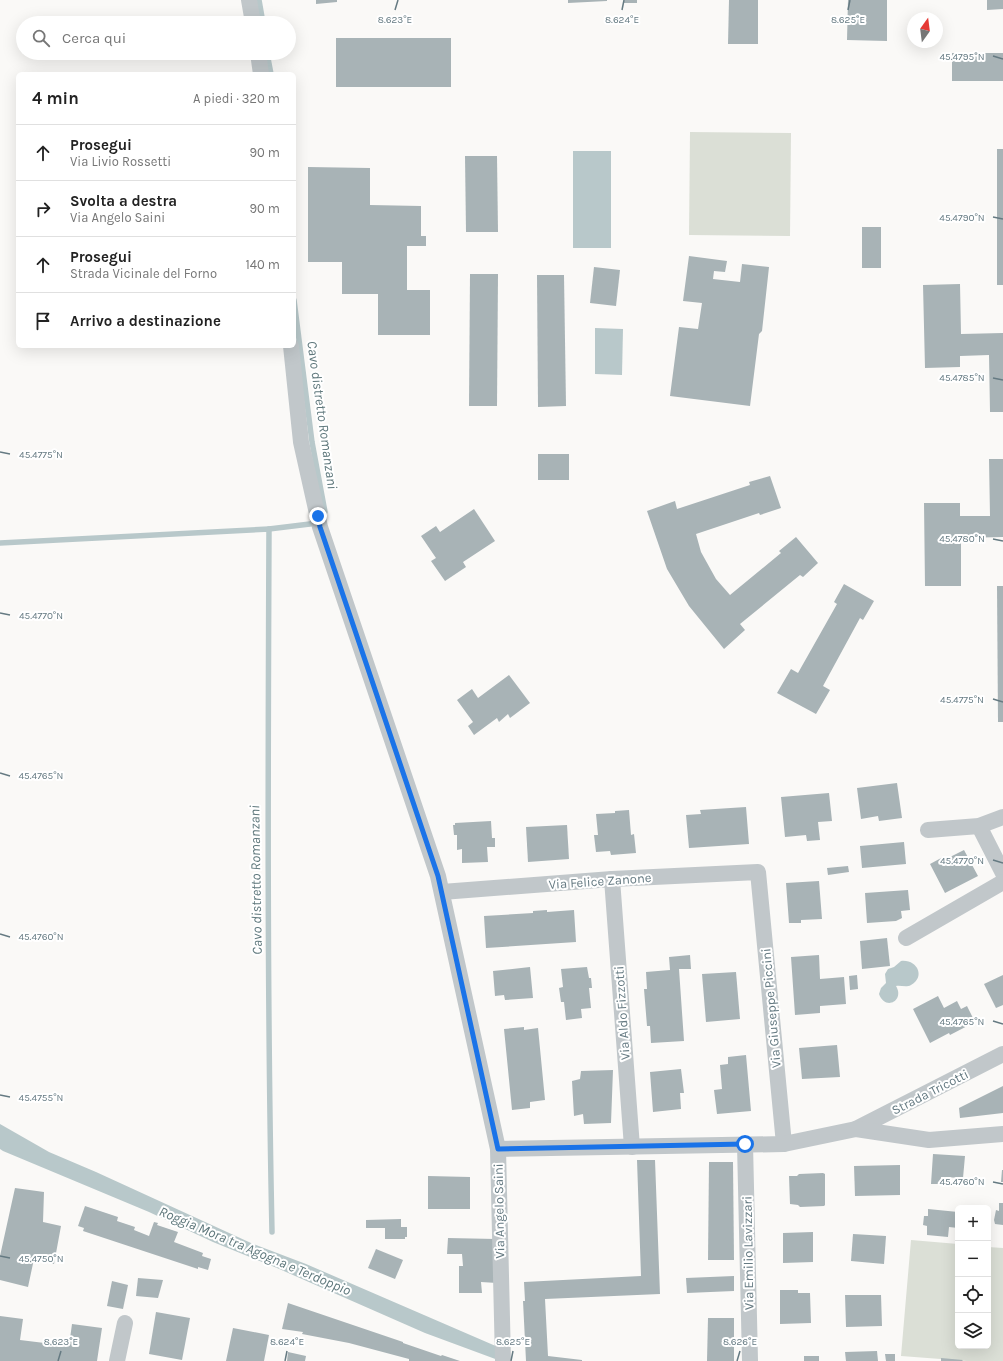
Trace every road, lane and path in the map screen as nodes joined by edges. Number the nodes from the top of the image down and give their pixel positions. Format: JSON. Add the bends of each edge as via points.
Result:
{"nodes":[{"id":1,"x":249,"y":0,"type":"edge"},
{"id":2,"x":252,"y":16,"type":"edge"},
{"id":3,"x":259,"y":60,"type":"edge"},
{"id":4,"x":261,"y":72,"type":"edge"},
{"id":5,"x":291,"y":348,"type":"edge"},
{"id":6,"x":1003,"y":817,"type":"edge"},
{"id":7,"x":979,"y":826,"type":"junction"},
{"id":8,"x":928,"y":830,"type":"dead end"},
{"id":9,"x":758,"y":872,"type":"joint"},
{"id":10,"x":1003,"y":873,"type":"edge"},
{"id":11,"x":612,"y":880,"type":"junction"},
{"id":12,"x":1003,"y":882,"type":"edge"},
{"id":13,"x":442,"y":892,"type":"junction"},
{"id":14,"x":906,"y":938,"type":"dead end"},
{"id":15,"x":1003,"y":1054,"type":"edge"},
{"id":16,"x":856,"y":1129,"type":"junction"},
{"id":17,"x":1003,"y":1134,"type":"edge"},
{"id":18,"x":745,"y":1144,"type":"junction"},
{"id":19,"x":784,"y":1144,"type":"junction"},
{"id":20,"x":632,"y":1146,"type":"junction"},
{"id":21,"x":498,"y":1149,"type":"junction"},
{"id":22,"x":125,"y":1323,"type":"dead end"},
{"id":23,"x":503,"y":1350,"type":"edge"},
{"id":24,"x":117,"y":1361,"type":"edge"},
{"id":25,"x":750,"y":1361,"type":"edge"}],
"edges":[{"from":1,"to":2,"type":"street"},
{"from":3,"to":4,"type":"street"},
{"from":5,"to":13,"type":"street","name":"Via Angelo Saini","via":[[301,442],[319,521]]},
{"from":6,"to":7,"type":"street"},
{"from":7,"to":8,"type":"street"},
{"from":7,"to":10,"type":"street"},
{"from":9,"to":11,"type":"street","name":"Via Felice Zanone"},
{"from":9,"to":19,"type":"street","name":"Via Giuseppe Piccini"},
{"from":11,"to":13,"type":"street","name":"Via Felice Zanone"},
{"from":11,"to":20,"type":"street","name":"Via Aldo Fizzotti"},
{"from":12,"to":14,"type":"street"},
{"from":13,"to":21,"type":"street","name":"Via Angelo Saini"},
{"from":15,"to":16,"type":"street","name":"Strada Tricotti"},
{"from":16,"to":17,"type":"street","via":[[928,1140]]},
{"from":16,"to":19,"type":"street"},
{"from":18,"to":19,"type":"street"},
{"from":18,"to":20,"type":"street"},
{"from":18,"to":25,"type":"street","name":"Via Emilio Lavizzari"},
{"from":20,"to":21,"type":"street"},
{"from":21,"to":23,"type":"street","name":"Via Angelo Saini"},
{"from":22,"to":24,"type":"street"}]}
